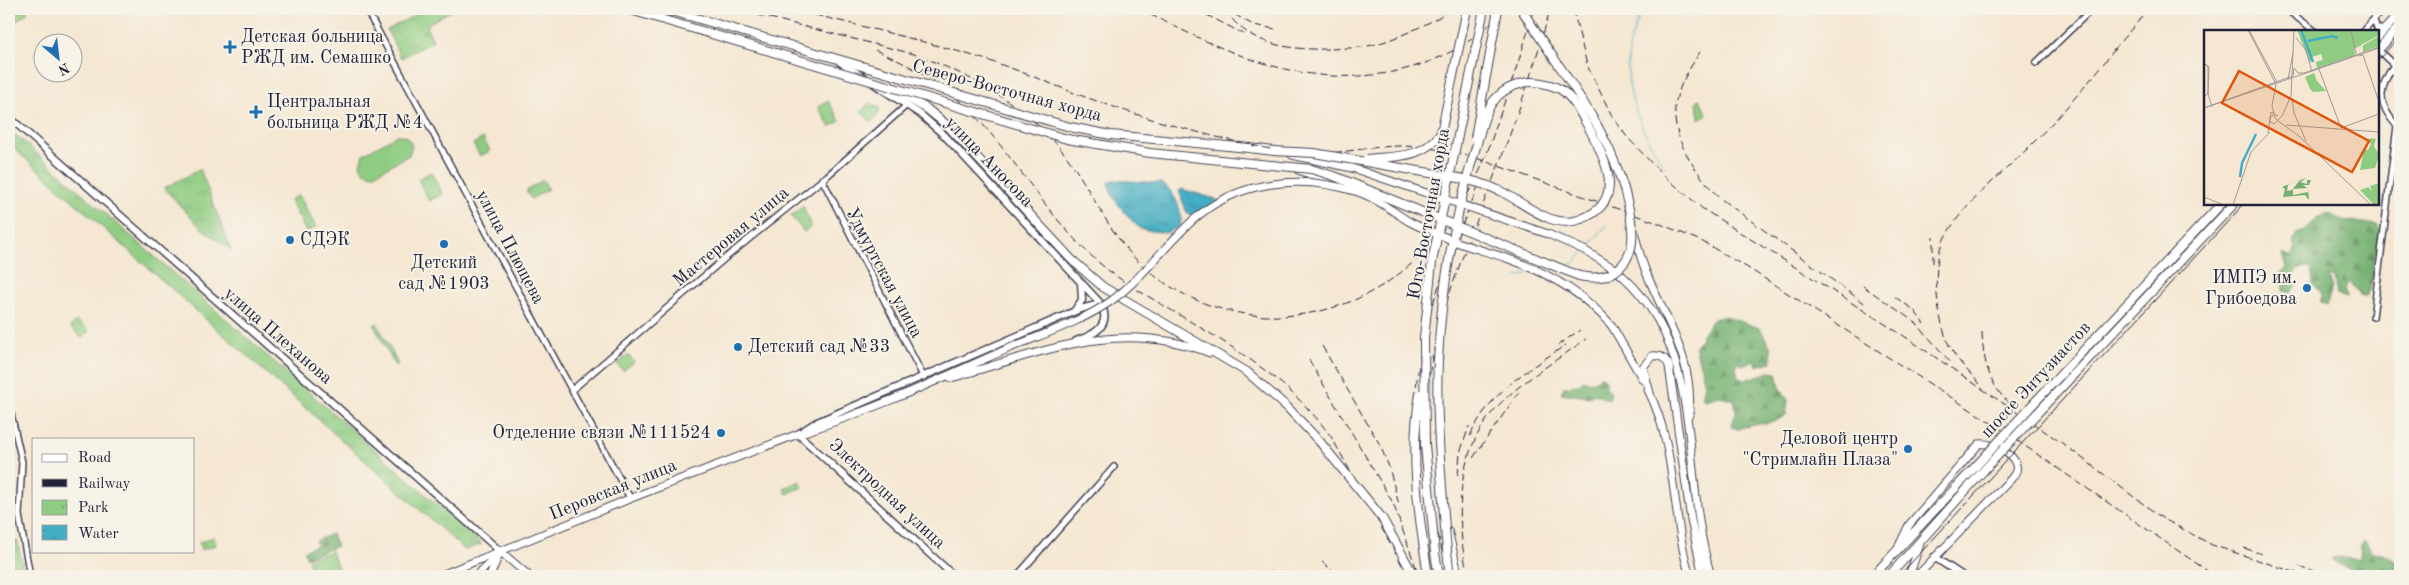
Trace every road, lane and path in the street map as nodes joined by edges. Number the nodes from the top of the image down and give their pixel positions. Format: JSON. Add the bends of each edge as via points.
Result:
{"nodes":[{"id":1,"x":366,"y":9,"type":"edge"},
{"id":2,"x":627,"y":9,"type":"edge"},
{"id":3,"x":656,"y":9,"type":"edge"},
{"id":4,"x":665,"y":9,"type":"edge"},
{"id":5,"x":1467,"y":9,"type":"edge"},
{"id":6,"x":1484,"y":9,"type":"edge"},
{"id":7,"x":1498,"y":9,"type":"edge"},
{"id":8,"x":1522,"y":9,"type":"edge"},
{"id":9,"x":2092,"y":9,"type":"edge"},
{"id":10,"x":2286,"y":9,"type":"edge"},
{"id":11,"x":2383,"y":9,"type":"edge"},
{"id":12,"x":2400,"y":13,"type":"edge"},
{"id":13,"x":2375,"y":18,"type":"junction"},
{"id":14,"x":2400,"y":26,"type":"edge"},
{"id":15,"x":2314,"y":30,"type":"edge"},
{"id":16,"x":2364,"y":30,"type":"edge"},
{"id":17,"x":2382,"y":31,"type":"edge"},
{"id":18,"x":2379,"y":49,"type":"edge"},
{"id":19,"x":2379,"y":51,"type":"edge"},
{"id":20,"x":2036,"y":63,"type":"dead end"},
{"id":21,"x":864,"y":77,"type":"junction"},
{"id":22,"x":885,"y":85,"type":"junction"},
{"id":23,"x":907,"y":105,"type":"junction"},
{"id":24,"x":9,"y":117,"type":"edge"},
{"id":25,"x":1274,"y":151,"type":"junction"},
{"id":26,"x":1355,"y":160,"type":"junction"},
{"id":27,"x":1273,"y":164,"type":"junction"},
{"id":28,"x":1471,"y":164,"type":"junction"},
{"id":29,"x":822,"y":179,"type":"junction"},
{"id":30,"x":1359,"y":192,"type":"junction"},
{"id":31,"x":2220,"y":205,"type":"edge"},
{"id":32,"x":2233,"y":205,"type":"edge"},
{"id":33,"x":1633,"y":228,"type":"junction"},
{"id":34,"x":1081,"y":282,"type":"junction"},
{"id":35,"x":1101,"y":304,"type":"junction"},
{"id":36,"x":1068,"y":314,"type":"junction"},
{"id":37,"x":2373,"y":317,"type":"dead end"},
{"id":38,"x":1056,"y":348,"type":"junction"},
{"id":39,"x":1224,"y":358,"type":"junction"},
{"id":40,"x":924,"y":378,"type":"junction"},
{"id":41,"x":1423,"y":379,"type":"junction"},
{"id":42,"x":929,"y":384,"type":"junction"},
{"id":43,"x":572,"y":390,"type":"junction"},
{"id":44,"x":1650,"y":393,"type":"junction"},
{"id":45,"x":9,"y":404,"type":"edge"},
{"id":46,"x":1687,"y":430,"type":"junction"},
{"id":47,"x":798,"y":434,"type":"junction"},
{"id":48,"x":1691,"y":463,"type":"junction"},
{"id":49,"x":1114,"y":467,"type":"dead end"},
{"id":50,"x":630,"y":498,"type":"junction"},
{"id":51,"x":1444,"y":518,"type":"junction"},
{"id":52,"x":1691,"y":520,"type":"junction"},
{"id":53,"x":1926,"y":535,"type":"junction"},
{"id":54,"x":1897,"y":551,"type":"junction"},
{"id":55,"x":501,"y":552,"type":"junction"},
{"id":56,"x":1934,"y":558,"type":"junction"},
{"id":57,"x":30,"y":576,"type":"edge"},
{"id":58,"x":439,"y":576,"type":"edge"},
{"id":59,"x":476,"y":576,"type":"edge"},
{"id":60,"x":490,"y":576,"type":"edge"},
{"id":61,"x":529,"y":576,"type":"edge"},
{"id":62,"x":954,"y":576,"type":"edge"},
{"id":63,"x":1017,"y":576,"type":"edge"},
{"id":64,"x":1414,"y":576,"type":"edge"},
{"id":65,"x":1428,"y":576,"type":"edge"},
{"id":66,"x":1439,"y":576,"type":"edge"},
{"id":67,"x":1450,"y":576,"type":"edge"},
{"id":68,"x":1458,"y":576,"type":"edge"},
{"id":69,"x":1689,"y":576,"type":"edge"},
{"id":70,"x":1703,"y":576,"type":"edge"},
{"id":71,"x":1711,"y":576,"type":"edge"},
{"id":72,"x":1873,"y":576,"type":"edge"},
{"id":73,"x":1889,"y":576,"type":"edge"},
{"id":74,"x":1909,"y":576,"type":"edge"},
{"id":75,"x":1917,"y":576,"type":"edge"},
{"id":76,"x":1963,"y":576,"type":"edge"}],
"edges":[{"from":1,"to":43,"type":"street","name":"улица Плющева"},
{"from":2,"to":21,"type":"street","name":"улица Аносова"},
{"from":2,"to":22,"type":"main road","name":"Северо-Восточная хорда","bridge":true},
{"from":3,"to":21,"type":"street","name":"улица Аносова","via":[[833,59]]},
{"from":4,"to":25,"type":"main road","name":"Северо-Восточная хорда","bridge":true,"via":[[1070,127],[1111,135]]},
{"from":5,"to":26,"type":"main road","bridge":true,"via":[[1444,125],[1436,140],[1414,154]]},
{"from":6,"to":41,"type":"main road","name":"Юго-Восточная хорда","bridge":true,"via":[[1432,262]]},
{"from":7,"to":28,"type":"main road","name":"Юго-Восточная хорда","bridge":true},
{"from":8,"to":33,"type":"main road","name":"Северо-Восточная хорда","bridge":true,"via":[[1610,146],[1625,187]]},
{"from":9,"to":20,"type":"street"},
{"from":10,"to":15,"type":"street"},
{"from":11,"to":13,"type":"street"},
{"from":12,"to":17,"type":"main road"},
{"from":13,"to":16,"type":"street"},
{"from":13,"to":17,"type":"street","via":[[2376,29]]},
{"from":14,"to":18,"type":"main road"},
{"from":19,"to":37,"type":"street","via":[[2394,65],[2384,85],[2382,101],[2390,121],[2397,126]]},
{"from":21,"to":23,"type":"street","name":"улица Аносова"},
{"from":22,"to":27,"type":"main road","name":"Северо-Восточная хорда","bridge":true,"via":[[1067,139],[1109,148]]},
{"from":22,"to":39,"type":"main road","name":"Северо-Восточная хорда","bridge":true,"via":[[915,101],[948,126],[1102,287]]},
{"from":23,"to":29,"type":"street","name":"Мастеровая улица"},
{"from":23,"to":34,"type":"street","name":"улица Аносова","via":[[944,135]]},
{"from":24,"to":55,"type":"street","name":"улица Плеханова"},
{"from":25,"to":26,"type":"main road","name":"Северо-Восточная хорда","bridge":true},
{"from":25,"to":46,"type":"main road","bridge":true,"via":[[1326,161],[1410,187],[1569,243],[1613,268],[1646,300],[1667,335],[1679,377]]},
{"from":26,"to":28,"type":"main road","name":"Северо-Восточная хорда","bridge":true,"via":[[1478,182],[1499,190],[1542,215],[1567,222],[1580,220],[1599,207],[1610,184],[1603,156],[1583,117],[1561,90],[1544,83],[1528,81],[1513,86],[1492,102]]},
{"from":27,"to":30,"type":"main road","name":"Северо-Восточная хорда","bridge":true},
{"from":27,"to":33,"type":"main road","name":"Северо-Восточная хорда","bridge":true,"via":[[1334,176],[1593,279],[1615,272],[1630,254]]},
{"from":28,"to":51,"type":"main road","name":"Северо-Восточная хорда","bridge":true,"via":[[1447,276],[1438,360]]},
{"from":29,"to":40,"type":"street","name":"Удмуртская улица"},
{"from":29,"to":43,"type":"street","name":"Мастеровая улица"},
{"from":30,"to":42,"type":"main road","bridge":true,"via":[[1292,182],[1256,186],[1235,193],[1192,221],[1130,286],[1110,302]]},
{"from":30,"to":44,"type":"main road","name":"Северо-Восточная хорда","bridge":true,"via":[[1411,222],[1561,282],[1590,302],[1612,326]]},
{"from":31,"to":54,"type":"main road","name":"шоссе Энтузиастов","bridge":true},
{"from":32,"to":53,"type":"main road","name":"шоссе Энтузиастов","bridge":true},
{"from":33,"to":46,"type":"main road","via":[[1648,279],[1680,344],[1690,403]]},
{"from":34,"to":35,"type":"street","name":"улица Аносова"},
{"from":34,"to":36,"type":"street","via":[[1081,303]]},
{"from":35,"to":36,"type":"street","name":"Перовская улица","via":[[1089,305]]},
{"from":35,"to":38,"type":"street","via":[[1105,316],[1098,331]]},
{"from":36,"to":40,"type":"street","name":"Перовская улица"},
{"from":38,"to":39,"type":"main road","via":[[1092,339],[1141,336],[1183,343]]},
{"from":38,"to":42,"type":"main road"},
{"from":39,"to":64,"type":"main road","name":"Северо-Восточная хорда","bridge":true,"via":[[1247,372],[1320,442],[1394,535]]},
{"from":40,"to":47,"type":"street","name":"Перовская улица","via":[[815,422]]},
{"from":41,"to":65,"type":"main road","bridge":true,"via":[[1417,408],[1417,492]]},
{"from":41,"to":66,"type":"main road","name":"Юго-Восточная хорда","bridge":true,"via":[[1424,445]]},
{"from":42,"to":47,"type":"main road","name":"Перовская улица"},
{"from":43,"to":50,"type":"street","name":"улица Плющева"},
{"from":44,"to":52,"type":"main road","via":[[1643,367],[1652,356],[1661,357],[1669,366]]},
{"from":44,"to":69,"type":"main road","via":[[1666,444],[1678,528]]},
{"from":45,"to":57,"type":"street","via":[[22,462],[19,515]]},
{"from":46,"to":48,"type":"main road"},
{"from":47,"to":50,"type":"main road","name":"Перовская улица"},
{"from":47,"to":62,"type":"street","name":"Электродная улица"},
{"from":48,"to":52,"type":"main road"},
{"from":48,"to":71,"type":"main road","via":[[1702,540]]},
{"from":49,"to":63,"type":"street"},
{"from":50,"to":55,"type":"main road","name":"Перовская улица"},
{"from":51,"to":67,"type":"main road","name":"Северо-Восточная хорда","bridge":true},
{"from":51,"to":68,"type":"main road","bridge":true},
{"from":52,"to":70,"type":"main road"},
{"from":53,"to":73,"type":"main road","name":"шоссе Энтузиастов"},
{"from":53,"to":74,"type":"main road","via":[[1917,550]]},
{"from":54,"to":56,"type":"main road","via":[[1904,533],[1923,508],[1979,444],[1989,443],[2015,461],[2016,472]]},
{"from":54,"to":72,"type":"main road","name":"шоссе Энтузиастов"},
{"from":55,"to":58,"type":"main road","name":"Перовская улица"},
{"from":55,"to":59,"type":"main road"},
{"from":55,"to":60,"type":"main road"},
{"from":55,"to":61,"type":"main road","name":"улица Плеханова"},
{"from":56,"to":75,"type":"main road"},
{"from":56,"to":76,"type":"street"}]}
